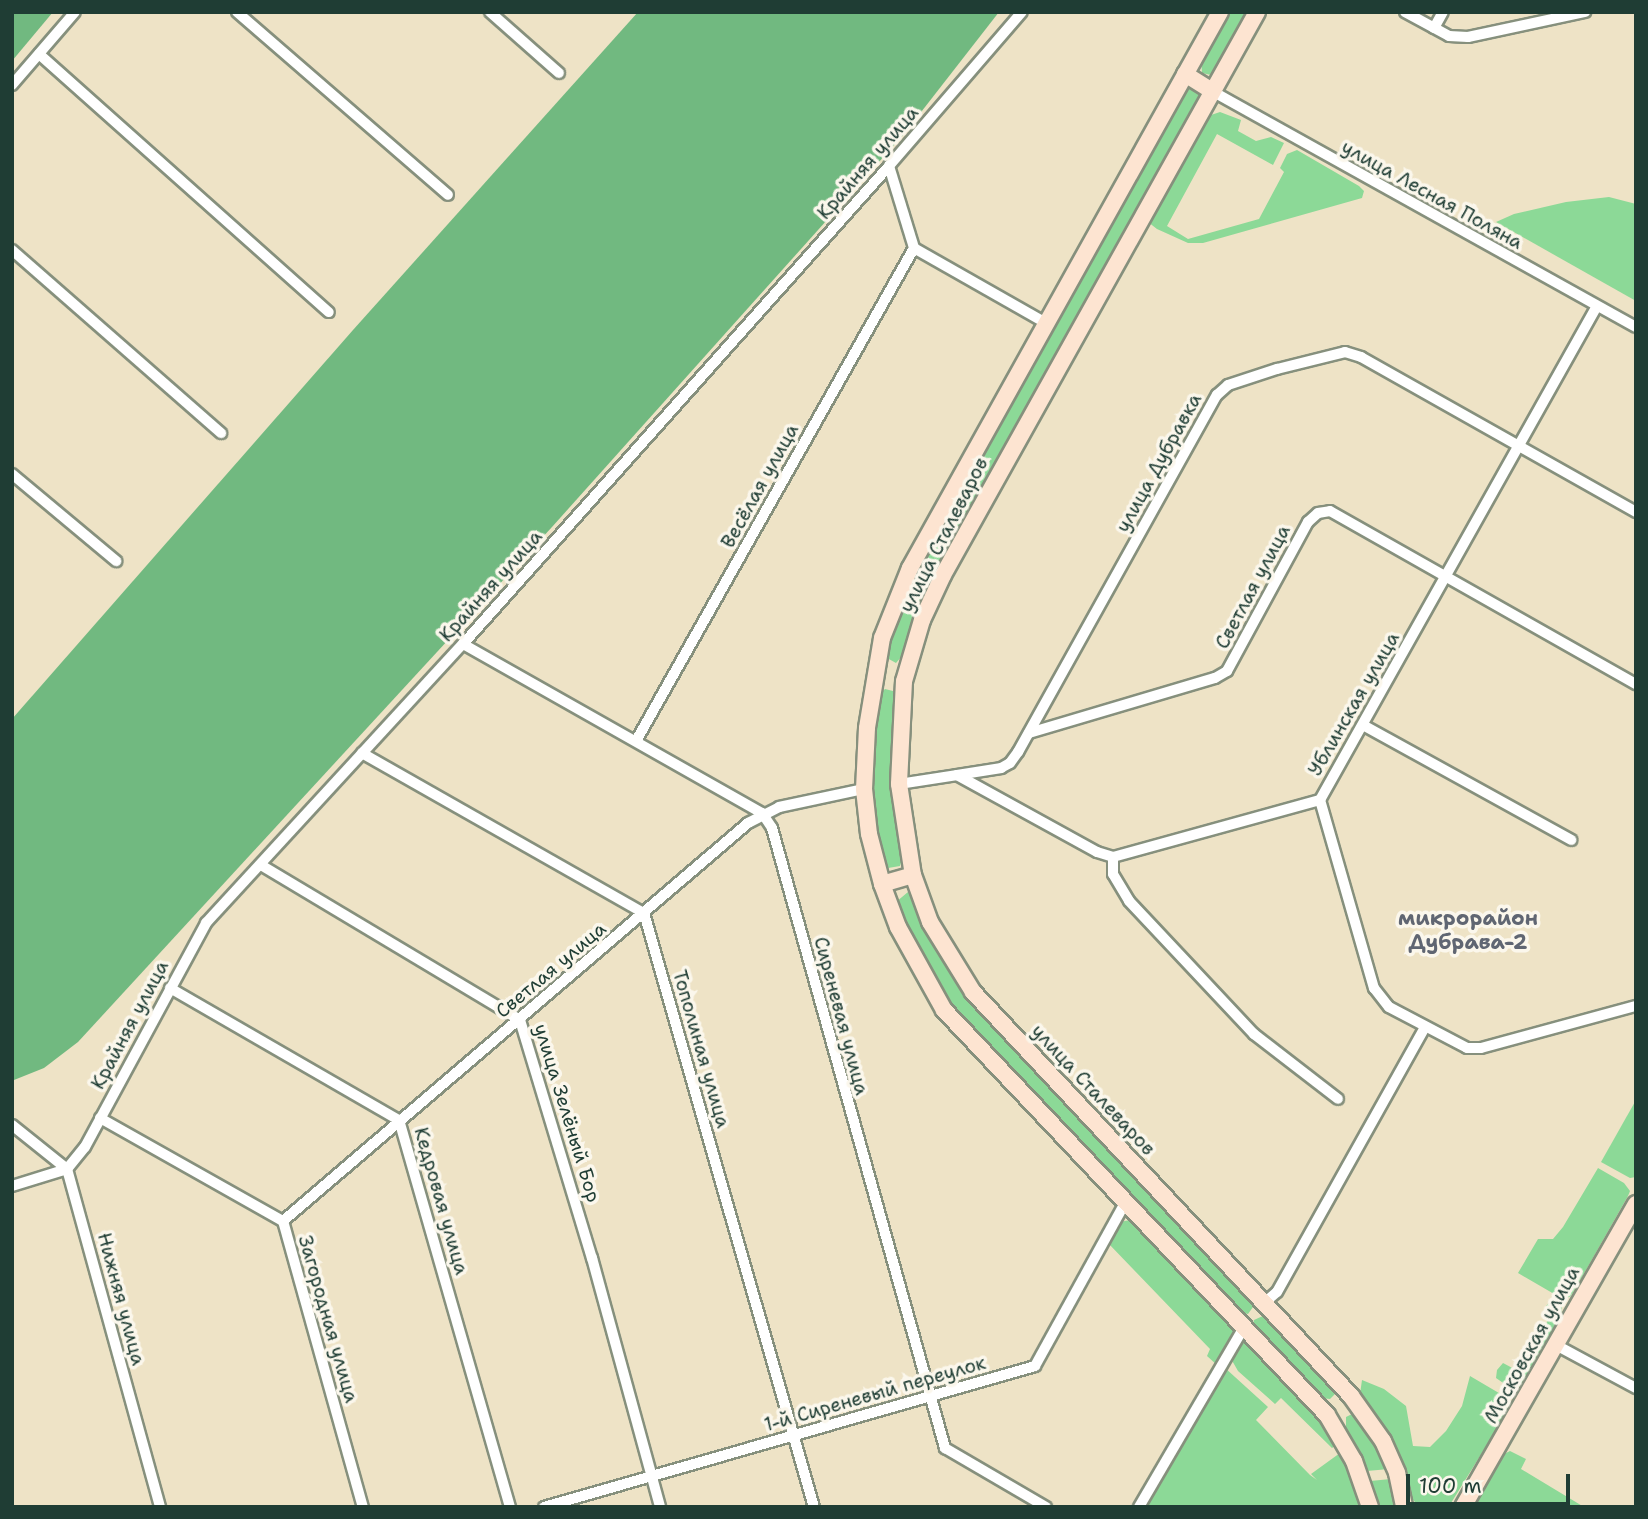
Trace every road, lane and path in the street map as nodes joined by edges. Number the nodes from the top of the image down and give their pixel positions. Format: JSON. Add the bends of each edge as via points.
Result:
{"nodes":[{"id":1,"x":75,"y":12,"type":"edge"},
{"id":2,"x":237,"y":12,"type":"edge"},
{"id":3,"x":490,"y":12,"type":"edge"},
{"id":4,"x":1022,"y":12,"type":"edge"},
{"id":5,"x":1220,"y":12,"type":"edge"},
{"id":6,"x":1257,"y":12,"type":"edge"},
{"id":7,"x":1405,"y":12,"type":"edge"},
{"id":8,"x":1443,"y":12,"type":"edge"},
{"id":9,"x":1585,"y":12,"type":"edge"},
{"id":10,"x":1433,"y":28,"type":"junction"},
{"id":11,"x":39,"y":54,"type":"junction"},
{"id":12,"x":559,"y":74,"type":"dead end"},
{"id":13,"x":1185,"y":74,"type":"junction"},
{"id":14,"x":12,"y":85,"type":"edge"},
{"id":15,"x":1212,"y":91,"type":"junction"},
{"id":16,"x":889,"y":166,"type":"junction"},
{"id":17,"x":448,"y":195,"type":"dead end"},
{"id":18,"x":914,"y":248,"type":"junction"},
{"id":19,"x":12,"y":250,"type":"edge"},
{"id":20,"x":1597,"y":306,"type":"junction"},
{"id":21,"x":329,"y":312,"type":"dead end"},
{"id":22,"x":1046,"y":323,"type":"junction"},
{"id":23,"x":1636,"y":327,"type":"edge"},
{"id":24,"x":221,"y":433,"type":"dead end"},
{"id":25,"x":1519,"y":446,"type":"junction"},
{"id":26,"x":12,"y":474,"type":"edge"},
{"id":27,"x":1636,"y":512,"type":"edge"},
{"id":28,"x":116,"y":561,"type":"dead end"},
{"id":29,"x":1445,"y":579,"type":"junction"},
{"id":30,"x":463,"y":644,"type":"junction"},
{"id":31,"x":874,"y":674,"type":"junction"},
{"id":32,"x":904,"y":681,"type":"junction"},
{"id":33,"x":1636,"y":684,"type":"edge"},
{"id":34,"x":1363,"y":725,"type":"junction"},
{"id":35,"x":1029,"y":733,"type":"junction"},
{"id":36,"x":636,"y":741,"type":"junction"},
{"id":37,"x":362,"y":754,"type":"junction"},
{"id":38,"x":957,"y":775,"type":"junction"},
{"id":39,"x":899,"y":784,"type":"junction"},
{"id":40,"x":864,"y":789,"type":"junction"},
{"id":41,"x":1320,"y":800,"type":"junction"},
{"id":42,"x":762,"y":813,"type":"junction"},
{"id":43,"x":1571,"y":840,"type":"dead end"},
{"id":44,"x":1113,"y":857,"type":"junction"},
{"id":45,"x":261,"y":865,"type":"junction"},
{"id":46,"x":913,"y":875,"type":"junction"},
{"id":47,"x":882,"y":884,"type":"junction"},
{"id":48,"x":644,"y":914,"type":"junction"},
{"id":49,"x":170,"y":988,"type":"junction"},
{"id":50,"x":1636,"y":1006,"type":"edge"},
{"id":51,"x":520,"y":1020,"type":"junction"},
{"id":52,"x":1425,"y":1027,"type":"junction"},
{"id":53,"x":1338,"y":1099,"type":"dead end"},
{"id":54,"x":100,"y":1118,"type":"junction"},
{"id":55,"x":399,"y":1120,"type":"junction"},
{"id":56,"x":12,"y":1125,"type":"edge"},
{"id":57,"x":68,"y":1169,"type":"junction"},
{"id":58,"x":12,"y":1186,"type":"edge"},
{"id":59,"x":1126,"y":1201,"type":"junction"},
{"id":60,"x":1633,"y":1214,"type":"edge"},
{"id":61,"x":283,"y":1221,"type":"junction"},
{"id":62,"x":1263,"y":1304,"type":"junction"},
{"id":63,"x":1244,"y":1327,"type":"junction"},
{"id":64,"x":1556,"y":1345,"type":"junction"},
{"id":65,"x":1636,"y":1388,"type":"edge"},
{"id":66,"x":930,"y":1396,"type":"junction"},
{"id":67,"x":1351,"y":1396,"type":"junction"},
{"id":68,"x":1327,"y":1415,"type":"junction"},
{"id":69,"x":792,"y":1436,"type":"junction"},
{"id":70,"x":651,"y":1475,"type":"junction"},
{"id":71,"x":1406,"y":1505,"type":"edge"},
{"id":72,"x":1463,"y":1506,"type":"edge"},
{"id":73,"x":160,"y":1507,"type":"edge"},
{"id":74,"x":363,"y":1507,"type":"edge"},
{"id":75,"x":510,"y":1507,"type":"edge"},
{"id":76,"x":544,"y":1507,"type":"edge"},
{"id":77,"x":660,"y":1507,"type":"edge"},
{"id":78,"x":814,"y":1507,"type":"edge"},
{"id":79,"x":1046,"y":1507,"type":"edge"},
{"id":80,"x":1139,"y":1507,"type":"edge"},
{"id":81,"x":1370,"y":1507,"type":"edge"}],
"edges":[{"from":1,"to":11,"type":"street"},
{"from":2,"to":17,"type":"street"},
{"from":3,"to":12,"type":"street"},
{"from":4,"to":16,"type":"street","name":"Крайняя улица"},
{"from":5,"to":13,"type":"main road","name":"улица Сталеваров"},
{"from":6,"to":15,"type":"main road","name":"улица Сталеваров"},
{"from":7,"to":10,"type":"street"},
{"from":8,"to":10,"type":"street"},
{"from":9,"to":10,"type":"street","via":[[1468,37],[1449,36]]},
{"from":11,"to":14,"type":"street"},
{"from":11,"to":21,"type":"street"},
{"from":13,"to":15,"type":"main road"},
{"from":13,"to":22,"type":"main road","name":"улица Сталеваров"},
{"from":15,"to":20,"type":"street","name":"улица Лесная Поляна"},
{"from":15,"to":32,"type":"main road","name":"улица Сталеваров","via":[[943,575],[922,620]]},
{"from":16,"to":18,"type":"street"},
{"from":16,"to":30,"type":"street","name":"Крайняя улица"},
{"from":18,"to":22,"type":"street"},
{"from":18,"to":36,"type":"street","name":"Весёлая улица"},
{"from":19,"to":24,"type":"street"},
{"from":20,"to":23,"type":"street","name":"улица Лесная Поляна"},
{"from":20,"to":25,"type":"street","name":"Ублинская улица"},
{"from":22,"to":31,"type":"main road","name":"улица Сталеваров","via":[[910,568],[882,638]]},
{"from":25,"to":27,"type":"street","name":"улица Дубравка"},
{"from":25,"to":29,"type":"street","name":"Ублинская улица"},
{"from":25,"to":35,"type":"street","name":"улица Дубравка","via":[[1345,352],[1228,386],[1217,395]]},
{"from":26,"to":28,"type":"street"},
{"from":29,"to":33,"type":"street","name":"Светлая улица"},
{"from":29,"to":34,"type":"street","name":"Ублинская улица"},
{"from":29,"to":35,"type":"street","name":"Светлая улица","via":[[1330,511],[1318,513],[1308,522],[1227,671]]},
{"from":30,"to":36,"type":"street"},
{"from":30,"to":37,"type":"street","name":"Крайняя улица"},
{"from":31,"to":32,"type":"main road"},
{"from":31,"to":40,"type":"main road","name":"улица Сталеваров"},
{"from":32,"to":39,"type":"main road","name":"улица Сталеваров"},
{"from":34,"to":41,"type":"street","name":"Ублинская улица"},
{"from":34,"to":43,"type":"street"},
{"from":35,"to":38,"type":"street","name":"улица Дубравка","via":[[1010,763]]},
{"from":36,"to":42,"type":"street"},
{"from":37,"to":45,"type":"street","name":"Крайняя улица"},
{"from":37,"to":48,"type":"street"},
{"from":38,"to":39,"type":"street"},
{"from":38,"to":44,"type":"street"},
{"from":39,"to":46,"type":"main road","name":"улица Сталеваров"},
{"from":40,"to":42,"type":"street","name":"Светлая улица"},
{"from":40,"to":47,"type":"main road","name":"улица Сталеваров"},
{"from":41,"to":44,"type":"street","name":"Ублинская улица"},
{"from":41,"to":52,"type":"street","via":[[1374,988],[1388,1007]]},
{"from":42,"to":48,"type":"street","name":"Светлая улица"},
{"from":42,"to":66,"type":"street","name":"Сиреневая улица","via":[[772,828]]},
{"from":44,"to":53,"type":"street","via":[[1113,874],[1129,901],[1254,1034]]},
{"from":45,"to":49,"type":"street","name":"Крайняя улица","via":[[206,923]]},
{"from":45,"to":51,"type":"street","name":"улица Зелёный Бор"},
{"from":46,"to":47,"type":"main road"},
{"from":46,"to":62,"type":"main road","name":"улица Сталеваров","via":[[930,922],[973,992]]},
{"from":47,"to":59,"type":"main road","name":"улица Сталеваров","via":[[898,927],[944,1010]]},
{"from":48,"to":51,"type":"street","name":"Светлая улица"},
{"from":48,"to":69,"type":"street","name":"Тополиная улица"},
{"from":49,"to":54,"type":"street","name":"Крайняя улица"},
{"from":49,"to":55,"type":"street","name":"Кедровая улица"},
{"from":50,"to":52,"type":"street","via":[[1481,1048],[1467,1048]]},
{"from":51,"to":55,"type":"street","name":"Светлая улица"},
{"from":51,"to":70,"type":"street","name":"улица Зелёный Бор","via":[[593,1258]]},
{"from":52,"to":62,"type":"street","via":[[1277,1292]]},
{"from":54,"to":57,"type":"street","name":"Крайняя улица"},
{"from":54,"to":61,"type":"street","name":"Загородная улица"},
{"from":55,"to":61,"type":"street","name":"Светлая улица"},
{"from":55,"to":75,"type":"street","name":"Кедровая улица"},
{"from":56,"to":57,"type":"street"},
{"from":57,"to":58,"type":"street"},
{"from":57,"to":73,"type":"street","name":"Нижняя улица"},
{"from":59,"to":63,"type":"main road","name":"улица Сталеваров"},
{"from":59,"to":66,"type":"street","name":"1-й Сиреневый переулок","via":[[1035,1366]]},
{"from":60,"to":64,"type":"main road","name":"Московская улица"},
{"from":61,"to":74,"type":"street","name":"Загородная улица"},
{"from":62,"to":63,"type":"main road"},
{"from":62,"to":67,"type":"main road","name":"улица Сталеваров"},
{"from":63,"to":68,"type":"main road","name":"улица Сталеваров"},
{"from":63,"to":80,"type":"street"},
{"from":64,"to":65,"type":"street"},
{"from":64,"to":72,"type":"main road","name":"Московская улица"},
{"from":66,"to":69,"type":"street","name":"1-й Сиреневый переулок"},
{"from":66,"to":79,"type":"street","name":"Сиреневая улица","via":[[945,1448]]},
{"from":67,"to":68,"type":"main road"},
{"from":67,"to":71,"type":"main road","name":"улица Сталеваров","via":[[1383,1441]]},
{"from":68,"to":81,"type":"main road","name":"улица Сталеваров","via":[[1354,1461]]},
{"from":69,"to":70,"type":"street","name":"1-й Сиреневый переулок"},
{"from":69,"to":78,"type":"street","name":"Тополиная улица"},
{"from":70,"to":76,"type":"street","name":"1-й Сиреневый переулок"},
{"from":70,"to":77,"type":"street","name":"улица Зелёный Бор"}]}
